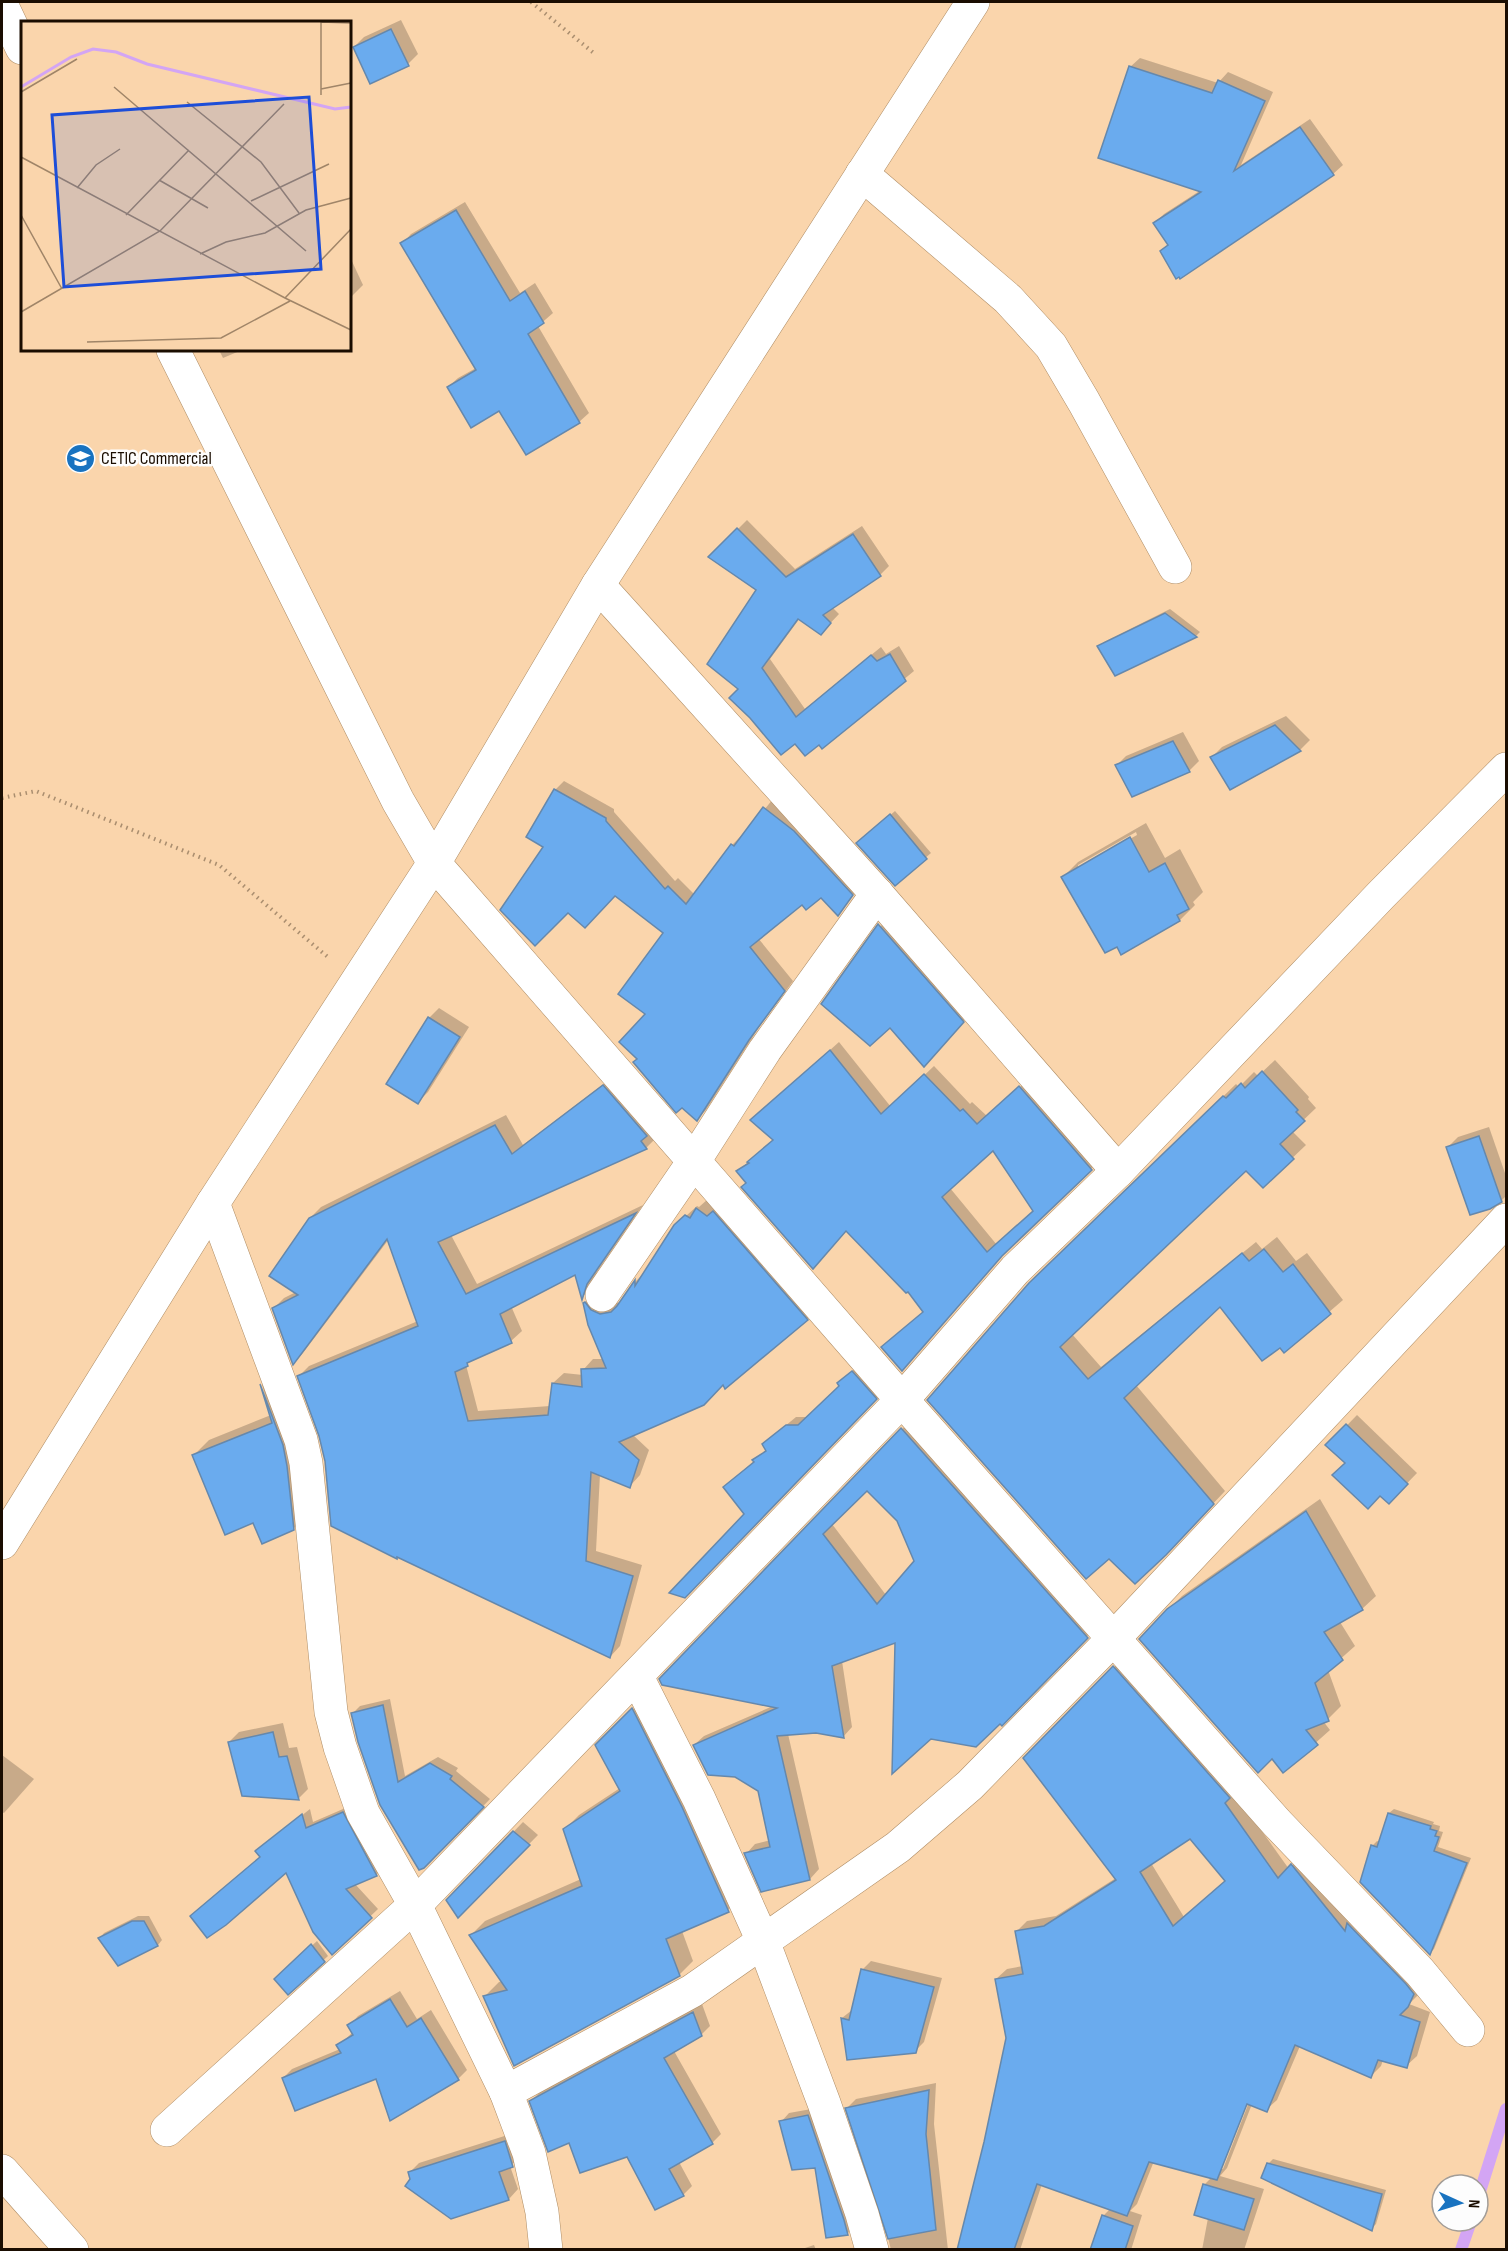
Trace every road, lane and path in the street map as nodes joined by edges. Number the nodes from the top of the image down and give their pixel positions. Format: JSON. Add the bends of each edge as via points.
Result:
{"nodes":[{"id":1,"x":531,"y":2,"type":"edge"},
{"id":2,"x":973,"y":2,"type":"edge"},
{"id":3,"x":2,"y":6,"type":"edge"},
{"id":4,"x":21,"y":46,"type":"edge"},
{"id":5,"x":595,"y":54,"type":"dead end"},
{"id":6,"x":862,"y":174,"type":"junction"},
{"id":7,"x":174,"y":351,"type":"edge"},
{"id":8,"x":1175,"y":567,"type":"dead end"},
{"id":9,"x":598,"y":585,"type":"junction"},
{"id":10,"x":1506,"y":769,"type":"edge"},
{"id":11,"x":2,"y":798,"type":"edge"},
{"id":12,"x":434,"y":863,"type":"junction"},
{"id":13,"x":877,"y":894,"type":"junction"},
{"id":14,"x":357,"y":982,"type":"junction"},
{"id":15,"x":694,"y":1161,"type":"junction"},
{"id":16,"x":1118,"y":1171,"type":"junction"},
{"id":17,"x":213,"y":1203,"type":"junction"},
{"id":18,"x":1506,"y":1220,"type":"edge"},
{"id":19,"x":602,"y":1295,"type":"dead end"},
{"id":20,"x":902,"y":1400,"type":"junction"},
{"id":21,"x":2,"y":1543,"type":"edge"},
{"id":22,"x":1114,"y":1638,"type":"junction"},
{"id":23,"x":637,"y":1677,"type":"junction"},
{"id":24,"x":415,"y":1905,"type":"junction"},
{"id":25,"x":763,"y":1941,"type":"junction"},
{"id":26,"x":1468,"y":2030,"type":"dead end"},
{"id":27,"x":506,"y":2092,"type":"junction"},
{"id":28,"x":167,"y":2130,"type":"dead end"},
{"id":29,"x":2,"y":2170,"type":"edge"},
{"id":30,"x":72,"y":2250,"type":"edge"},
{"id":31,"x":546,"y":2250,"type":"edge"},
{"id":32,"x":872,"y":2250,"type":"edge"}],
"edges":[{"from":1,"to":5,"type":"path"},
{"from":2,"to":6,"type":"street"},
{"from":3,"to":4,"type":"street"},
{"from":6,"to":8,"type":"street","via":[[1008,299],[1051,346]]},
{"from":6,"to":9,"type":"street"},
{"from":7,"to":12,"type":"street","via":[[393,790]]},
{"from":9,"to":12,"type":"street"},
{"from":9,"to":13,"type":"street"},
{"from":10,"to":16,"type":"street"},
{"from":11,"to":14,"type":"path","via":[[36,791],[219,865]]},
{"from":12,"to":14,"type":"street"},
{"from":12,"to":15,"type":"street"},
{"from":13,"to":15,"type":"street","via":[[765,1050]]},
{"from":13,"to":16,"type":"street"},
{"from":14,"to":17,"type":"street"},
{"from":15,"to":19,"type":"street"},
{"from":15,"to":20,"type":"street"},
{"from":16,"to":20,"type":"street","via":[[1015,1270]]},
{"from":17,"to":21,"type":"street"},
{"from":17,"to":24,"type":"street","via":[[301,1440],[331,1712],[340,1747],[363,1813]]},
{"from":18,"to":22,"type":"street"},
{"from":20,"to":22,"type":"street"},
{"from":20,"to":23,"type":"street"},
{"from":22,"to":25,"type":"street","via":[[970,1785],[898,1847]]},
{"from":22,"to":26,"type":"street","via":[[1277,1823],[1420,1972]]},
{"from":23,"to":24,"type":"street"},
{"from":23,"to":25,"type":"street","via":[[699,1799]]},
{"from":24,"to":27,"type":"street"},
{"from":24,"to":28,"type":"street"},
{"from":25,"to":27,"type":"street","via":[[692,1991]]},
{"from":25,"to":32,"type":"street","via":[[824,2103]]},
{"from":27,"to":31,"type":"street","via":[[529,2153]]},
{"from":29,"to":30,"type":"street"}]}
